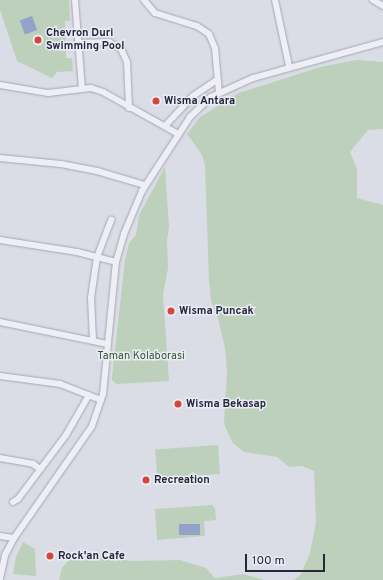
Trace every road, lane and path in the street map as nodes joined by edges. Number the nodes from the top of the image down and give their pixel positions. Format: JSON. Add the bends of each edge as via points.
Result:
{"nodes":[{"id":1,"x":75,"y":0,"type":"edge"},
{"id":2,"x":144,"y":0,"type":"edge"},
{"id":3,"x":275,"y":0,"type":"edge"},
{"id":4,"x":373,"y":0,"type":"edge"},
{"id":5,"x":383,"y":6,"type":"edge"},
{"id":6,"x":383,"y":42,"type":"edge"},
{"id":7,"x":78,"y":43,"type":"junction"},
{"id":8,"x":289,"y":66,"type":"junction"},
{"id":9,"x":217,"y":80,"type":"junction"},
{"id":10,"x":0,"y":85,"type":"edge"},
{"id":11,"x":82,"y":88,"type":"junction"},
{"id":12,"x":219,"y":93,"type":"junction"},
{"id":13,"x":129,"y":108,"type":"junction"},
{"id":14,"x":165,"y":126,"type":"junction"},
{"id":15,"x":178,"y":134,"type":"junction"},
{"id":16,"x":1,"y":160,"type":"edge"},
{"id":17,"x":145,"y":186,"type":"junction"},
{"id":18,"x":111,"y":220,"type":"dead end"},
{"id":19,"x":0,"y":240,"type":"edge"},
{"id":20,"x":97,"y":257,"type":"junction"},
{"id":21,"x":116,"y":262,"type":"junction"},
{"id":22,"x":0,"y":322,"type":"edge"},
{"id":23,"x":92,"y":340,"type":"junction"},
{"id":24,"x":107,"y":344,"type":"junction"},
{"id":25,"x":0,"y":376,"type":"edge"},
{"id":26,"x":89,"y":395,"type":"junction"},
{"id":27,"x":101,"y":400,"type":"junction"},
{"id":28,"x":0,"y":458,"type":"edge"},
{"id":29,"x":40,"y":469,"type":"junction"},
{"id":30,"x":13,"y":502,"type":"dead end"},
{"id":31,"x":0,"y":536,"type":"edge"},
{"id":32,"x":14,"y":538,"type":"junction"},
{"id":33,"x":0,"y":579,"type":"edge"}],
"edges":[{"from":1,"to":7,"type":"street"},
{"from":2,"to":9,"type":"street","via":[[155,13],[197,26],[209,34],[215,48]]},
{"from":3,"to":8,"type":"street"},
{"from":4,"to":5,"type":"street"},
{"from":6,"to":8,"type":"street"},
{"from":7,"to":11,"type":"street"},
{"from":7,"to":13,"type":"street","via":[[109,42],[121,49],[128,62]]},
{"from":8,"to":12,"type":"street"},
{"from":9,"to":12,"type":"street"},
{"from":9,"to":14,"type":"street","via":[[193,96]]},
{"from":10,"to":11,"type":"street","via":[[48,93]]},
{"from":11,"to":13,"type":"street","via":[[103,92]]},
{"from":12,"to":15,"type":"street","via":[[199,106]]},
{"from":13,"to":14,"type":"street"},
{"from":14,"to":15,"type":"street"},
{"from":15,"to":17,"type":"street"},
{"from":16,"to":17,"type":"street","via":[[60,164],[96,171]]},
{"from":17,"to":21,"type":"street","via":[[124,234]]},
{"from":18,"to":20,"type":"street"},
{"from":19,"to":20,"type":"street"},
{"from":20,"to":21,"type":"street"},
{"from":20,"to":23,"type":"street","via":[[91,298]]},
{"from":21,"to":24,"type":"street"},
{"from":22,"to":23,"type":"street"},
{"from":23,"to":24,"type":"street"},
{"from":24,"to":27,"type":"street"},
{"from":25,"to":26,"type":"street","via":[[40,380]]},
{"from":26,"to":27,"type":"street"},
{"from":26,"to":29,"type":"street","via":[[66,436]]},
{"from":27,"to":32,"type":"street","via":[[88,434]]},
{"from":28,"to":29,"type":"street","via":[[33,464]]},
{"from":29,"to":30,"type":"street"},
{"from":31,"to":32,"type":"street"},
{"from":32,"to":33,"type":"street","via":[[5,555]]}]}
